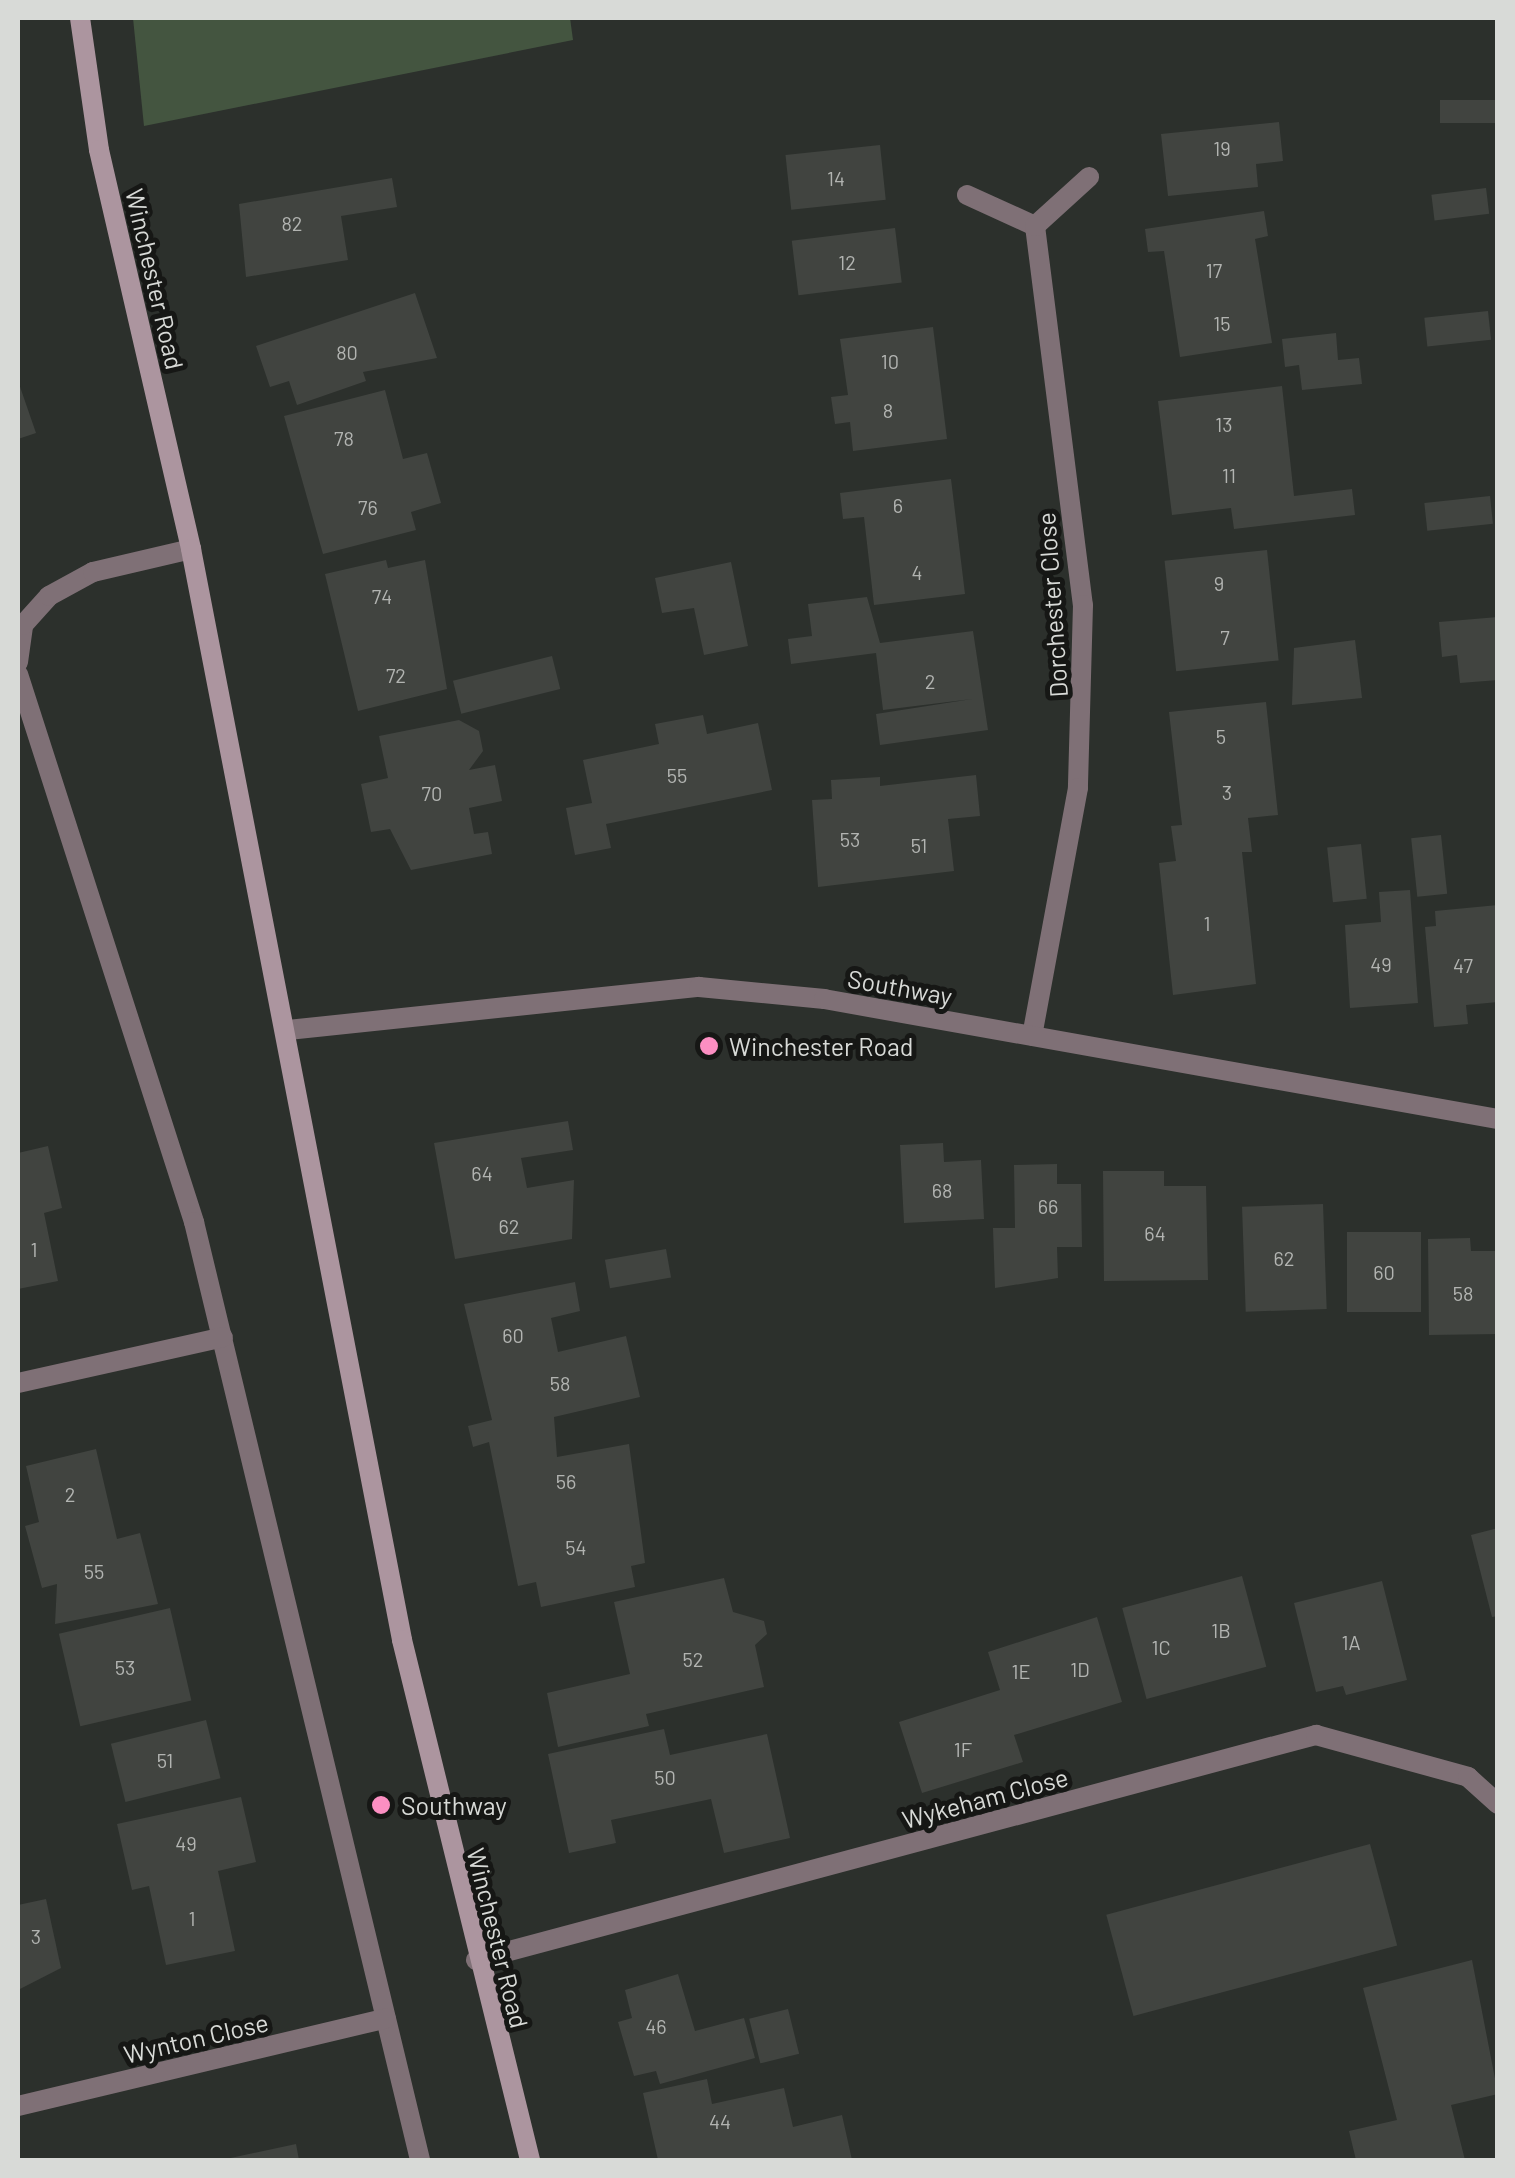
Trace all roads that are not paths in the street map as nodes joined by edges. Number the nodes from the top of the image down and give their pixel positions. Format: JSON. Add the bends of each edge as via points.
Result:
{"nodes":[{"id":1,"x":80,"y":18,"type":"edge"},
{"id":2,"x":1088,"y":178,"type":"dead end"},
{"id":3,"x":967,"y":194,"type":"dead end"},
{"id":4,"x":1035,"y":226,"type":"junction"},
{"id":5,"x":191,"y":549,"type":"junction"},
{"id":6,"x":18,"y":662,"type":"edge"},
{"id":7,"x":18,"y":674,"type":"edge"},
{"id":8,"x":288,"y":1030,"type":"junction"},
{"id":9,"x":1032,"y":1036,"type":"junction"},
{"id":10,"x":1498,"y":1119,"type":"edge"},
{"id":11,"x":223,"y":1337,"type":"junction"},
{"id":12,"x":18,"y":1383,"type":"edge"},
{"id":13,"x":1498,"y":1804,"type":"edge"},
{"id":14,"x":476,"y":1960,"type":"junction"},
{"id":15,"x":386,"y":2018,"type":"junction"},
{"id":16,"x":18,"y":2106,"type":"edge"},
{"id":17,"x":420,"y":2160,"type":"edge"},
{"id":18,"x":530,"y":2160,"type":"edge"}],
"edges":[{"from":1,"to":5,"type":"street","name":"Winchester Road","via":[[100,150]]},
{"from":2,"to":4,"type":"street"},
{"from":3,"to":4,"type":"street"},
{"from":4,"to":9,"type":"street","name":"Dorchester Close","via":[[1087,692]]},
{"from":5,"to":6,"type":"street","via":[[93,572],[49,596],[23,625]]},
{"from":5,"to":8,"type":"street","name":"Winchester Road"},
{"from":7,"to":11,"type":"street"},
{"from":8,"to":9,"type":"street","name":"Southway","via":[[699,987]]},
{"from":8,"to":14,"type":"street","name":"Winchester Road","via":[[402,1640]]},
{"from":9,"to":10,"type":"street","name":"Southway"},
{"from":11,"to":12,"type":"street"},
{"from":11,"to":15,"type":"street"},
{"from":13,"to":14,"type":"street","name":"Wykeham Close","via":[[1468,1776],[1316,1735]]},
{"from":14,"to":18,"type":"street","name":"Winchester Road"},
{"from":15,"to":16,"type":"street","name":"Wynton Close"},
{"from":15,"to":17,"type":"street"}]}
